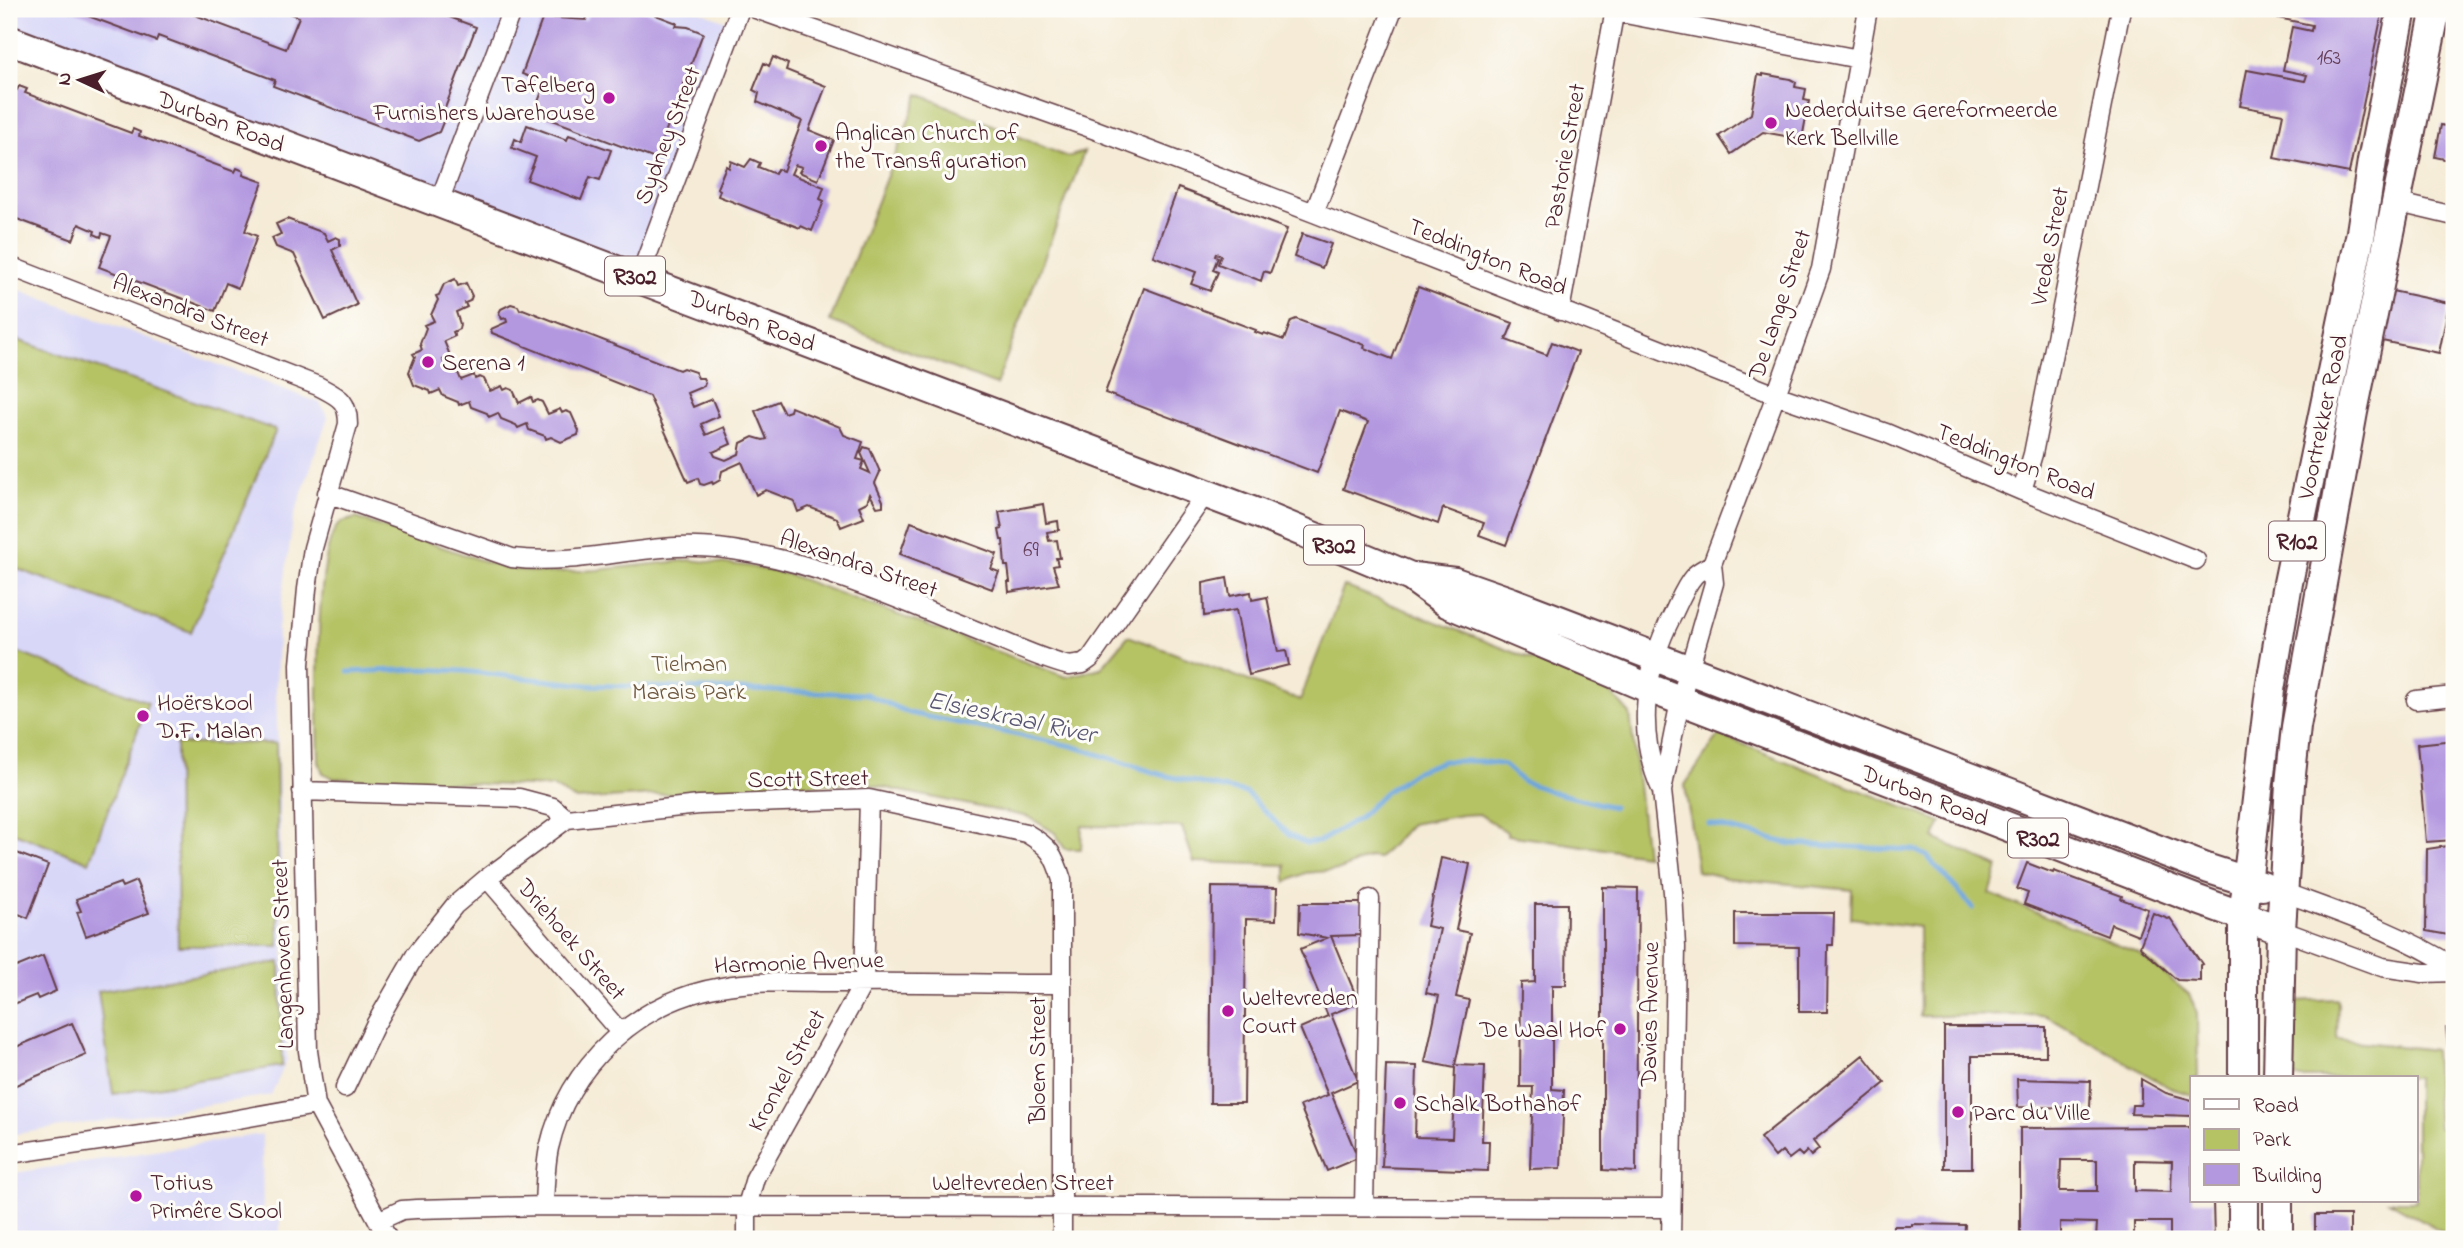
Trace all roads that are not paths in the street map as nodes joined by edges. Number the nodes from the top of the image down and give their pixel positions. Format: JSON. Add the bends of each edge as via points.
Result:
{"nodes":[{"id":1,"x":512,"y":9,"type":"edge"},
{"id":2,"x":740,"y":9,"type":"edge"},
{"id":3,"x":756,"y":9,"type":"edge"},
{"id":4,"x":1868,"y":9,"type":"edge"},
{"id":5,"x":2120,"y":9,"type":"edge"},
{"id":6,"x":2402,"y":9,"type":"edge"},
{"id":7,"x":2435,"y":9,"type":"edge"},
{"id":8,"x":1615,"y":10,"type":"edge"},
{"id":9,"x":1387,"y":11,"type":"edge"},
{"id":10,"x":10,"y":41,"type":"edge"},
{"id":11,"x":1859,"y":59,"type":"junction"},
{"id":12,"x":439,"y":202,"type":"junction"},
{"id":13,"x":2395,"y":202,"type":"junction"},
{"id":14,"x":1314,"y":213,"type":"junction"},
{"id":15,"x":2454,"y":216,"type":"edge"},
{"id":16,"x":9,"y":266,"type":"edge"},
{"id":17,"x":639,"y":278,"type":"junction"},
{"id":18,"x":1560,"y":311,"type":"junction"},
{"id":19,"x":1776,"y":395,"type":"junction"},
{"id":20,"x":348,"y":410,"type":"joint"},
{"id":21,"x":2022,"y":491,"type":"junction"},
{"id":22,"x":327,"y":493,"type":"junction"},
{"id":23,"x":1206,"y":493,"type":"junction"},
{"id":24,"x":2196,"y":560,"type":"dead end"},
{"id":25,"x":1712,"y":564,"type":"junction"},
{"id":26,"x":1411,"y":577,"type":"junction"},
{"id":27,"x":1655,"y":655,"type":"junction"},
{"id":28,"x":1689,"y":668,"type":"junction"},
{"id":29,"x":1646,"y":687,"type":"junction"},
{"id":30,"x":2454,"y":696,"type":"edge"},
{"id":31,"x":2416,"y":700,"type":"dead end"},
{"id":32,"x":1680,"y":701,"type":"junction"},
{"id":33,"x":302,"y":791,"type":"junction"},
{"id":34,"x":1662,"y":791,"type":"junction"},
{"id":35,"x":870,"y":799,"type":"junction"},
{"id":36,"x":567,"y":819,"type":"junction"},
{"id":37,"x":487,"y":878,"type":"junction"},
{"id":38,"x":1062,"y":880,"type":"joint"},
{"id":39,"x":2246,"y":881,"type":"junction"},
{"id":40,"x":2283,"y":892,"type":"junction"},
{"id":41,"x":1370,"y":899,"type":"dead end"},
{"id":42,"x":2243,"y":917,"type":"junction"},
{"id":43,"x":2281,"y":930,"type":"junction"},
{"id":44,"x":2454,"y":970,"type":"edge"},
{"id":45,"x":864,"y":982,"type":"junction"},
{"id":46,"x":1061,"y":984,"type":"junction"},
{"id":47,"x":620,"y":1032,"type":"junction"},
{"id":48,"x":2243,"y":1076,"type":"edge"},
{"id":49,"x":2278,"y":1076,"type":"edge"},
{"id":50,"x":345,"y":1088,"type":"dead end"},
{"id":51,"x":316,"y":1105,"type":"junction"},
{"id":52,"x":9,"y":1154,"type":"edge"},
{"id":53,"x":2243,"y":1202,"type":"edge"},
{"id":54,"x":2278,"y":1202,"type":"edge"},
{"id":55,"x":544,"y":1206,"type":"junction"},
{"id":56,"x":747,"y":1206,"type":"junction"},
{"id":57,"x":1062,"y":1206,"type":"junction"},
{"id":58,"x":1364,"y":1207,"type":"junction"},
{"id":59,"x":1671,"y":1208,"type":"junction"},
{"id":60,"x":377,"y":1221,"type":"junction"},
{"id":61,"x":388,"y":1239,"type":"edge"},
{"id":62,"x":747,"y":1239,"type":"edge"},
{"id":63,"x":1062,"y":1239,"type":"edge"},
{"id":64,"x":1671,"y":1239,"type":"edge"},
{"id":65,"x":2243,"y":1239,"type":"edge"},
{"id":66,"x":2278,"y":1239,"type":"edge"}],
"edges":[{"from":1,"to":12,"type":"street"},
{"from":2,"to":17,"type":"street","name":"Sydney Street"},
{"from":3,"to":14,"type":"street","name":"Teddington Road"},
{"from":4,"to":11,"type":"street","name":"De Lange Street"},
{"from":5,"to":21,"type":"street","name":"Vrede Street"},
{"from":6,"to":39,"type":"main road","name":"Voortrekker Road","number":"R102","via":[[2288,583]]},
{"from":7,"to":13,"type":"main road","name":"Voortrekker Road","number":"R102"},
{"from":8,"to":11,"type":"street"},
{"from":8,"to":18,"type":"street","name":"Pastorie Street"},
{"from":9,"to":14,"type":"street"},
{"from":10,"to":12,"type":"main road","name":"Durban Road","number":"R302"},
{"from":11,"to":19,"type":"street","name":"De Lange Street","via":[[1821,269]]},
{"from":12,"to":17,"type":"main road","name":"Durban Road","number":"R302"},
{"from":13,"to":15,"type":"street"},
{"from":13,"to":40,"type":"main road","name":"Voortrekker Road","number":"R102","via":[[2296,727]]},
{"from":14,"to":18,"type":"street","name":"Teddington Road"},
{"from":16,"to":20,"type":"street","name":"Alexandra Street","via":[[318,386],[342,399]]},
{"from":17,"to":23,"type":"main road","name":"Durban Road","number":"R302"},
{"from":18,"to":19,"type":"street","name":"Teddington Road"},
{"from":19,"to":21,"type":"street","name":"Teddington Road","via":[[1886,433]]},
{"from":19,"to":25,"type":"street","name":"De Lange Street"},
{"from":20,"to":22,"type":"street","name":"Langenhoven Street"},
{"from":21,"to":24,"type":"street","name":"Teddington Road"},
{"from":22,"to":23,"type":"street","name":"Alexandra Street","via":[[512,558],[544,560],[677,547],[766,556],[802,565],[1069,666],[1090,659]]},
{"from":22,"to":33,"type":"street","name":"Langenhoven Street","via":[[313,548],[300,664]]},
{"from":23,"to":26,"type":"main road","name":"Durban Road","number":"R302"},
{"from":25,"to":27,"type":"street","name":"De Lange Street","via":[[1695,575]]},
{"from":25,"to":28,"type":"street","name":"De Lange Street","via":[[1714,583]]},
{"from":26,"to":27,"type":"main road","name":"Durban Road","number":"R302","via":[[1455,582]]},
{"from":26,"to":29,"type":"main road","name":"Durban Road","number":"R302","via":[[1447,603]]},
{"from":27,"to":28,"type":"main road","name":"Durban Road","number":"R302"},
{"from":27,"to":29,"type":"street","name":"De Lange Street"},
{"from":28,"to":32,"type":"street","name":"De Lange Street"},
{"from":28,"to":39,"type":"main road","name":"Durban Road","number":"R302"},
{"from":29,"to":32,"type":"main road","name":"Durban Road","number":"R302"},
{"from":29,"to":34,"type":"street","name":"Davies Avenue","via":[[1654,773]]},
{"from":30,"to":31,"type":"street"},
{"from":32,"to":34,"type":"street","name":"Davies Avenue"},
{"from":32,"to":42,"type":"main road","name":"Durban Road","number":"R302"},
{"from":33,"to":36,"type":"street","via":[[519,798],[553,807]]},
{"from":33,"to":51,"type":"street","name":"Langenhoven Street","via":[[308,1051]]},
{"from":34,"to":59,"type":"street","name":"Davies Avenue","via":[[1676,947]]},
{"from":35,"to":36,"type":"street","name":"Scott Street","via":[[699,805]]},
{"from":35,"to":38,"type":"street","name":"Scott Street","via":[[1026,833],[1045,844]]},
{"from":35,"to":45,"type":"street","name":"Kronkel Street"},
{"from":36,"to":37,"type":"street"},
{"from":37,"to":47,"type":"street","name":"Driehoek Street"},
{"from":37,"to":50,"type":"street","via":[[455,905],[416,954]]},
{"from":38,"to":46,"type":"street","name":"Bloem Street"},
{"from":39,"to":40,"type":"main road","name":"Durban Road","number":"R302"},
{"from":39,"to":42,"type":"main road","name":"Voortrekker Road","number":"R102"},
{"from":40,"to":43,"type":"main road","name":"Voortrekker Road","number":"R102"},
{"from":40,"to":44,"type":"street","name":"Durban Road","via":[[2403,938]]},
{"from":41,"to":58,"type":"street"},
{"from":42,"to":43,"type":"main road","name":"Durban Road","number":"R302"},
{"from":42,"to":48,"type":"main road","name":"Voortrekker Road","number":"R102"},
{"from":43,"to":44,"type":"street","name":"Durban Road","via":[[2382,967],[2423,973]]},
{"from":43,"to":49,"type":"main road","name":"Voortrekker Road","number":"R102"},
{"from":45,"to":46,"type":"street","name":"Harmonie Avenue"},
{"from":45,"to":47,"type":"street","name":"Harmonie Avenue","via":[[722,986],[668,1003]]},
{"from":45,"to":56,"type":"street","name":"Kronkel Street","via":[[755,1178]]},
{"from":46,"to":57,"type":"street","name":"Bloem Street"},
{"from":47,"to":55,"type":"street","name":"Harmonie Avenue","via":[[589,1065],[565,1104],[550,1146]]},
{"from":51,"to":52,"type":"street"},
{"from":51,"to":60,"type":"street","name":"Langenhoven Street"},
{"from":53,"to":65,"type":"main road"},
{"from":54,"to":66,"type":"main road"},
{"from":55,"to":56,"type":"street","name":"Weltevreden Street"},
{"from":55,"to":60,"type":"street","name":"Weltevreden Street","via":[[402,1210]]},
{"from":56,"to":57,"type":"street","name":"Weltevreden Street"},
{"from":56,"to":62,"type":"street","name":"Kronkel Street"},
{"from":57,"to":58,"type":"street","name":"Weltevreden Street"},
{"from":57,"to":63,"type":"street","name":"Bloem Street"},
{"from":58,"to":59,"type":"street","name":"Weltevreden Street"},
{"from":59,"to":64,"type":"street","name":"Davies Avenue"},
{"from":60,"to":61,"type":"street","name":"Langenhoven Street"}]}
